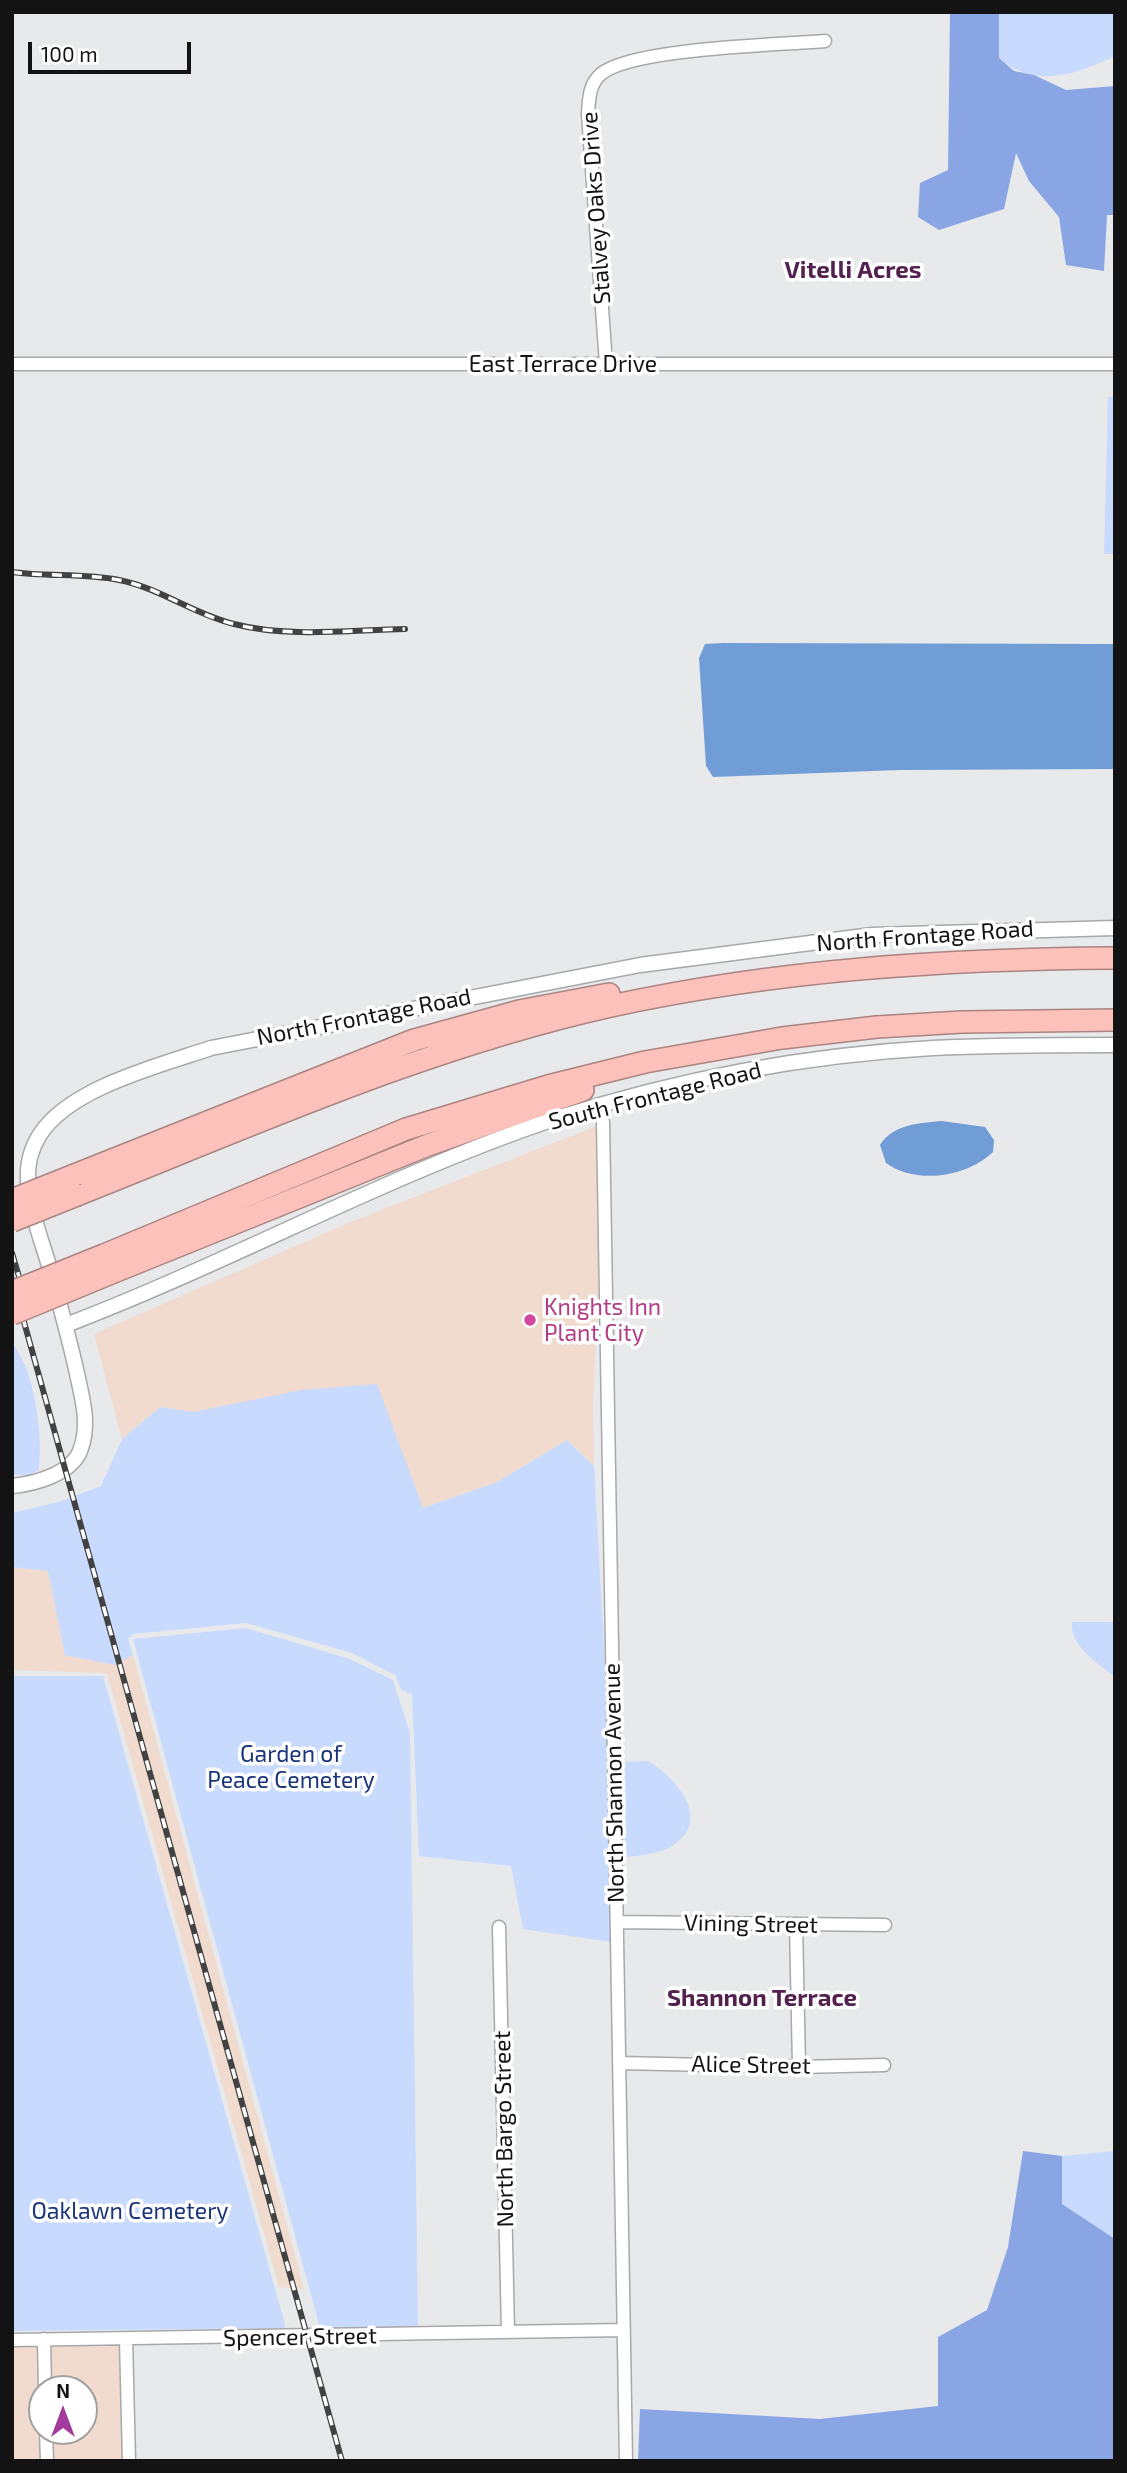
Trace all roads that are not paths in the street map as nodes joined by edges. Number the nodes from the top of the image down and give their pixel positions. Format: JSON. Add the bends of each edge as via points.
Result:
{"nodes":[{"id":1,"x":825,"y":41,"type":"dead end"},
{"id":2,"x":12,"y":364,"type":"edge"},
{"id":3,"x":606,"y":364,"type":"junction"},
{"id":4,"x":1115,"y":364,"type":"edge"},
{"id":5,"x":1115,"y":928,"type":"edge"},
{"id":6,"x":1115,"y":958,"type":"edge"},
{"id":7,"x":1115,"y":1020,"type":"edge"},
{"id":8,"x":1115,"y":1045,"type":"edge"},
{"id":9,"x":600,"y":1105,"type":"junction"},
{"id":10,"x":76,"y":1184,"type":"junction"},
{"id":11,"x":12,"y":1200,"type":"edge"},
{"id":12,"x":12,"y":1221,"type":"edge"},
{"id":13,"x":106,"y":1264,"type":"junction"},
{"id":14,"x":12,"y":1292,"type":"edge"},
{"id":15,"x":12,"y":1314,"type":"edge"},
{"id":16,"x":66,"y":1325,"type":"junction"},
{"id":17,"x":12,"y":1486,"type":"edge"},
{"id":18,"x":617,"y":1922,"type":"junction"},
{"id":19,"x":796,"y":1924,"type":"junction"},
{"id":20,"x":885,"y":1925,"type":"dead end"},
{"id":21,"x":499,"y":1927,"type":"dead end"},
{"id":22,"x":619,"y":2063,"type":"junction"},
{"id":23,"x":884,"y":2065,"type":"dead end"},
{"id":24,"x":799,"y":2067,"type":"junction"},
{"id":25,"x":623,"y":2330,"type":"junction"},
{"id":26,"x":508,"y":2331,"type":"junction"},
{"id":27,"x":44,"y":2339,"type":"junction"},
{"id":28,"x":126,"y":2339,"type":"junction"},
{"id":29,"x":12,"y":2340,"type":"edge"},
{"id":30,"x":45,"y":2375,"type":"edge"},
{"id":31,"x":129,"y":2461,"type":"edge"},
{"id":32,"x":626,"y":2461,"type":"edge"}],
"edges":[{"from":1,"to":3,"type":"street","name":"Stalvey Oaks Drive","via":[[694,51],[614,65],[599,75],[589,92],[587,114]]},
{"from":2,"to":3,"type":"street","name":"East Terrace Drive"},
{"from":3,"to":4,"type":"street","name":"East Terrace Drive"},
{"from":5,"to":16,"type":"street","name":"North Frontage Road","via":[[872,935],[640,965],[212,1048],[151,1068],[63,1110],[43,1130],[30,1156],[28,1181]]},
{"from":6,"to":10,"type":"highway","via":[[876,966],[730,984],[609,1006],[461,1047]]},
{"from":7,"to":13,"type":"highway","via":[[962,1022],[782,1038],[548,1086],[406,1129]]},
{"from":8,"to":9,"type":"street","name":"South Frontage Road","via":[[932,1048],[845,1057],[678,1085]]},
{"from":9,"to":16,"type":"street","name":"South Frontage Road","via":[[453,1158]]},
{"from":9,"to":18,"type":"street","name":"North Shannon Avenue"},
{"from":10,"to":11,"type":"highway","bridge":true},
{"from":10,"to":12,"type":"highway","bridge":true},
{"from":13,"to":14,"type":"highway","bridge":true},
{"from":13,"to":15,"type":"highway","bridge":true},
{"from":16,"to":17,"type":"street","name":"North Frontage Road","via":[[86,1417],[80,1452],[65,1468],[34,1484]]},
{"from":18,"to":19,"type":"street","name":"Vining Street"},
{"from":18,"to":22,"type":"street","name":"North Shannon Avenue"},
{"from":19,"to":20,"type":"street","name":"Vining Street"},
{"from":19,"to":24,"type":"street"},
{"from":21,"to":26,"type":"street","name":"North Bargo Street"},
{"from":22,"to":24,"type":"street","name":"Alice Street"},
{"from":22,"to":25,"type":"street","name":"North Shannon Avenue"},
{"from":23,"to":24,"type":"street","name":"Alice Street"},
{"from":25,"to":26,"type":"street","name":"Spencer Street"},
{"from":25,"to":32,"type":"street","name":"North Shannon Avenue"},
{"from":26,"to":28,"type":"street","name":"Spencer Street"},
{"from":27,"to":28,"type":"street","name":"Spencer Street"},
{"from":27,"to":29,"type":"street","name":"Spencer Street"},
{"from":27,"to":30,"type":"street"},
{"from":28,"to":31,"type":"street"}]}
